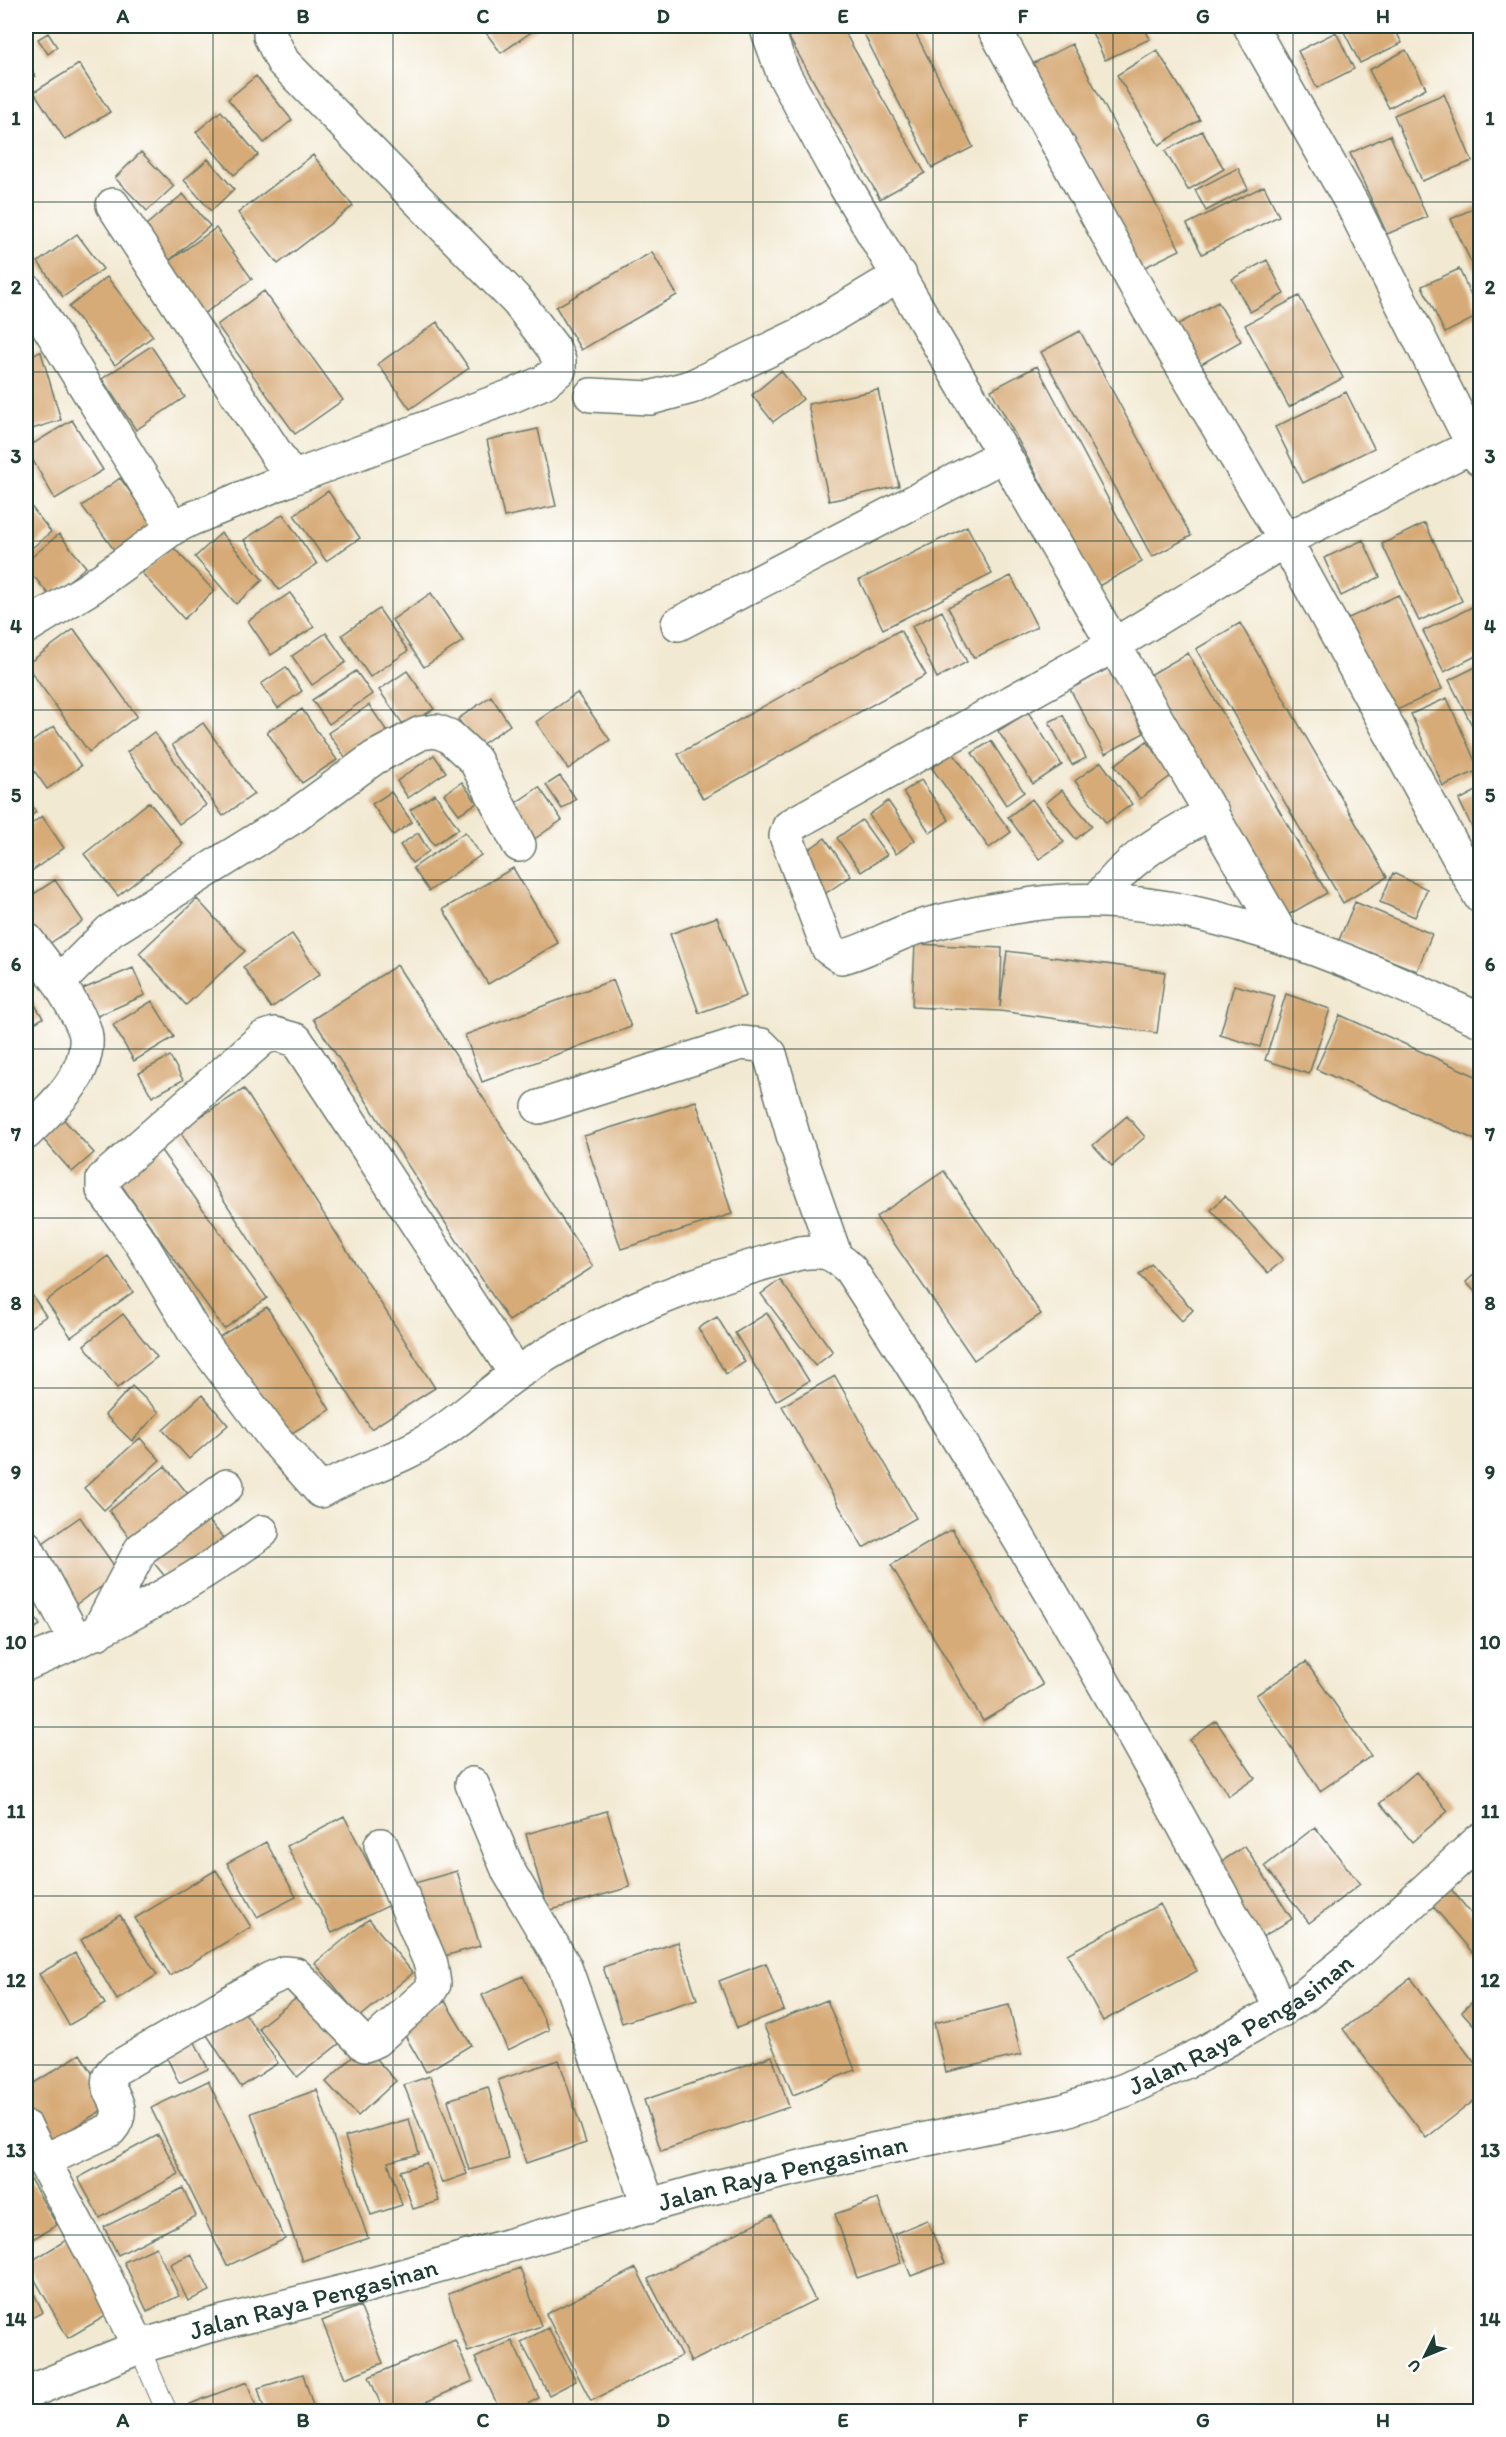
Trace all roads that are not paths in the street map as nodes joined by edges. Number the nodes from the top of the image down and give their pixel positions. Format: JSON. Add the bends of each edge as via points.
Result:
{"nodes":[{"id":1,"x":270,"y":26,"type":"edge"},
{"id":2,"x":766,"y":26,"type":"edge"},
{"id":3,"x":993,"y":26,"type":"edge"},
{"id":4,"x":1250,"y":26,"type":"edge"},
{"id":5,"x":113,"y":205,"type":"dead end"},
{"id":6,"x":900,"y":275,"type":"junction"},
{"id":7,"x":26,"y":290,"type":"edge"},
{"id":8,"x":35,"y":321,"type":"edge"},
{"id":9,"x":591,"y":395,"type":"dead end"},
{"id":10,"x":1478,"y":449,"type":"edge"},
{"id":11,"x":1004,"y":455,"type":"junction"},
{"id":12,"x":292,"y":478,"type":"junction"},
{"id":13,"x":173,"y":528,"type":"junction"},
{"id":14,"x":1285,"y":540,"type":"junction"},
{"id":15,"x":678,"y":624,"type":"dead end"},
{"id":16,"x":26,"y":627,"type":"edge"},
{"id":17,"x":1114,"y":645,"type":"junction"},
{"id":18,"x":1212,"y":812,"type":"junction"},
{"id":19,"x":519,"y":845,"type":"dead end"},
{"id":20,"x":1480,"y":896,"type":"edge"},
{"id":21,"x":1097,"y":901,"type":"junction"},
{"id":22,"x":1282,"y":936,"type":"junction"},
{"id":23,"x":26,"y":939,"type":"edge"},
{"id":24,"x":59,"y":982,"type":"junction"},
{"id":25,"x":1480,"y":1020,"type":"edge"},
{"id":26,"x":539,"y":1107,"type":"dead end"},
{"id":27,"x":26,"y":1133,"type":"edge"},
{"id":28,"x":835,"y":1255,"type":"junction"},
{"id":29,"x":516,"y":1374,"type":"junction"},
{"id":30,"x":227,"y":1486,"type":"dead end"},
{"id":31,"x":261,"y":1532,"type":"dead end"},
{"id":32,"x":26,"y":1547,"type":"edge"},
{"id":33,"x":87,"y":1637,"type":"junction"},
{"id":34,"x":26,"y":1664,"type":"edge"},
{"id":35,"x":471,"y":1784,"type":"dead end"},
{"id":36,"x":381,"y":1845,"type":"dead end"},
{"id":37,"x":1478,"y":1847,"type":"edge"},
{"id":38,"x":1281,"y":2010,"type":"junction"},
{"id":39,"x":26,"y":2128,"type":"edge"},
{"id":40,"x":43,"y":2161,"type":"junction"},
{"id":41,"x":650,"y":2208,"type":"junction"},
{"id":42,"x":139,"y":2347,"type":"junction"},
{"id":43,"x":26,"y":2393,"type":"edge"},
{"id":44,"x":167,"y":2412,"type":"edge"}],
"edges":[{"from":1,"to":12,"type":"street","via":[[275,50],[294,75],[518,302],[544,334],[559,361],[559,370],[544,382]]},
{"from":2,"to":6,"type":"street","via":[[783,73]]},
{"from":3,"to":14,"type":"street","via":[[1148,308]]},
{"from":4,"to":10,"type":"street","via":[[1351,202]]},
{"from":5,"to":12,"type":"street"},
{"from":6,"to":9,"type":"street","via":[[800,335],[691,387],[650,398]]},
{"from":6,"to":11,"type":"street"},
{"from":7,"to":8,"type":"street"},
{"from":8,"to":13,"type":"street"},
{"from":10,"to":14,"type":"street"},
{"from":11,"to":15,"type":"street"},
{"from":11,"to":17,"type":"street"},
{"from":12,"to":13,"type":"street"},
{"from":13,"to":16,"type":"street","via":[[90,588]]},
{"from":14,"to":17,"type":"street"},
{"from":14,"to":20,"type":"street"},
{"from":17,"to":18,"type":"street"},
{"from":17,"to":21,"type":"street","via":[[787,831],[788,843],[828,948],[841,957],[914,929],[955,919],[1034,904]]},
{"from":18,"to":21,"type":"street","via":[[1156,842],[1128,863]]},
{"from":18,"to":22,"type":"street"},
{"from":19,"to":24,"type":"street","via":[[476,760],[449,736],[436,731],[421,733],[374,758],[295,816],[110,931]]},
{"from":21,"to":22,"type":"street","via":[[1160,907]]},
{"from":22,"to":25,"type":"street","via":[[1406,985]]},
{"from":23,"to":24,"type":"street"},
{"from":24,"to":27,"type":"street","via":[[86,1036],[83,1060],[73,1082]]},
{"from":26,"to":28,"type":"street","via":[[741,1043],[761,1045],[775,1066],[793,1135]]},
{"from":28,"to":29,"type":"street","via":[[820,1251],[800,1253],[681,1289],[608,1320]]},
{"from":28,"to":38,"type":"street","via":[[850,1269],[996,1499],[1108,1688],[1218,1886]]},
{"from":29,"to":29,"type":"street","via":[[296,1040],[275,1034],[263,1038],[103,1179],[103,1190],[141,1243],[193,1330],[274,1438],[321,1491],[434,1437]]},
{"from":30,"to":33,"type":"street","via":[[141,1550]]},
{"from":31,"to":33,"type":"street","via":[[230,1555]]},
{"from":32,"to":33,"type":"street"},
{"from":33,"to":34,"type":"street"},
{"from":35,"to":41,"type":"street","via":[[509,1872],[565,1967]]},
{"from":36,"to":40,"type":"street","via":[[431,1965],[434,1984],[429,1992],[376,2040],[365,2045],[295,1974],[284,1973],[270,1979],[115,2069],[108,2083],[120,2118],[110,2130]]},
{"from":37,"to":38,"type":"street","name":"Jalan Raya Pengasinan","via":[[1358,1952]]},
{"from":38,"to":41,"type":"street","name":"Jalan Raya Pengasinan","via":[[1163,2073],[1063,2111],[873,2150],[707,2189]]},
{"from":39,"to":40,"type":"street"},
{"from":40,"to":42,"type":"street"},
{"from":41,"to":42,"type":"street","name":"Jalan Raya Pengasinan"},
{"from":42,"to":43,"type":"street","name":"Jalan Raya Pengasinan"},
{"from":42,"to":44,"type":"lane"}]}
